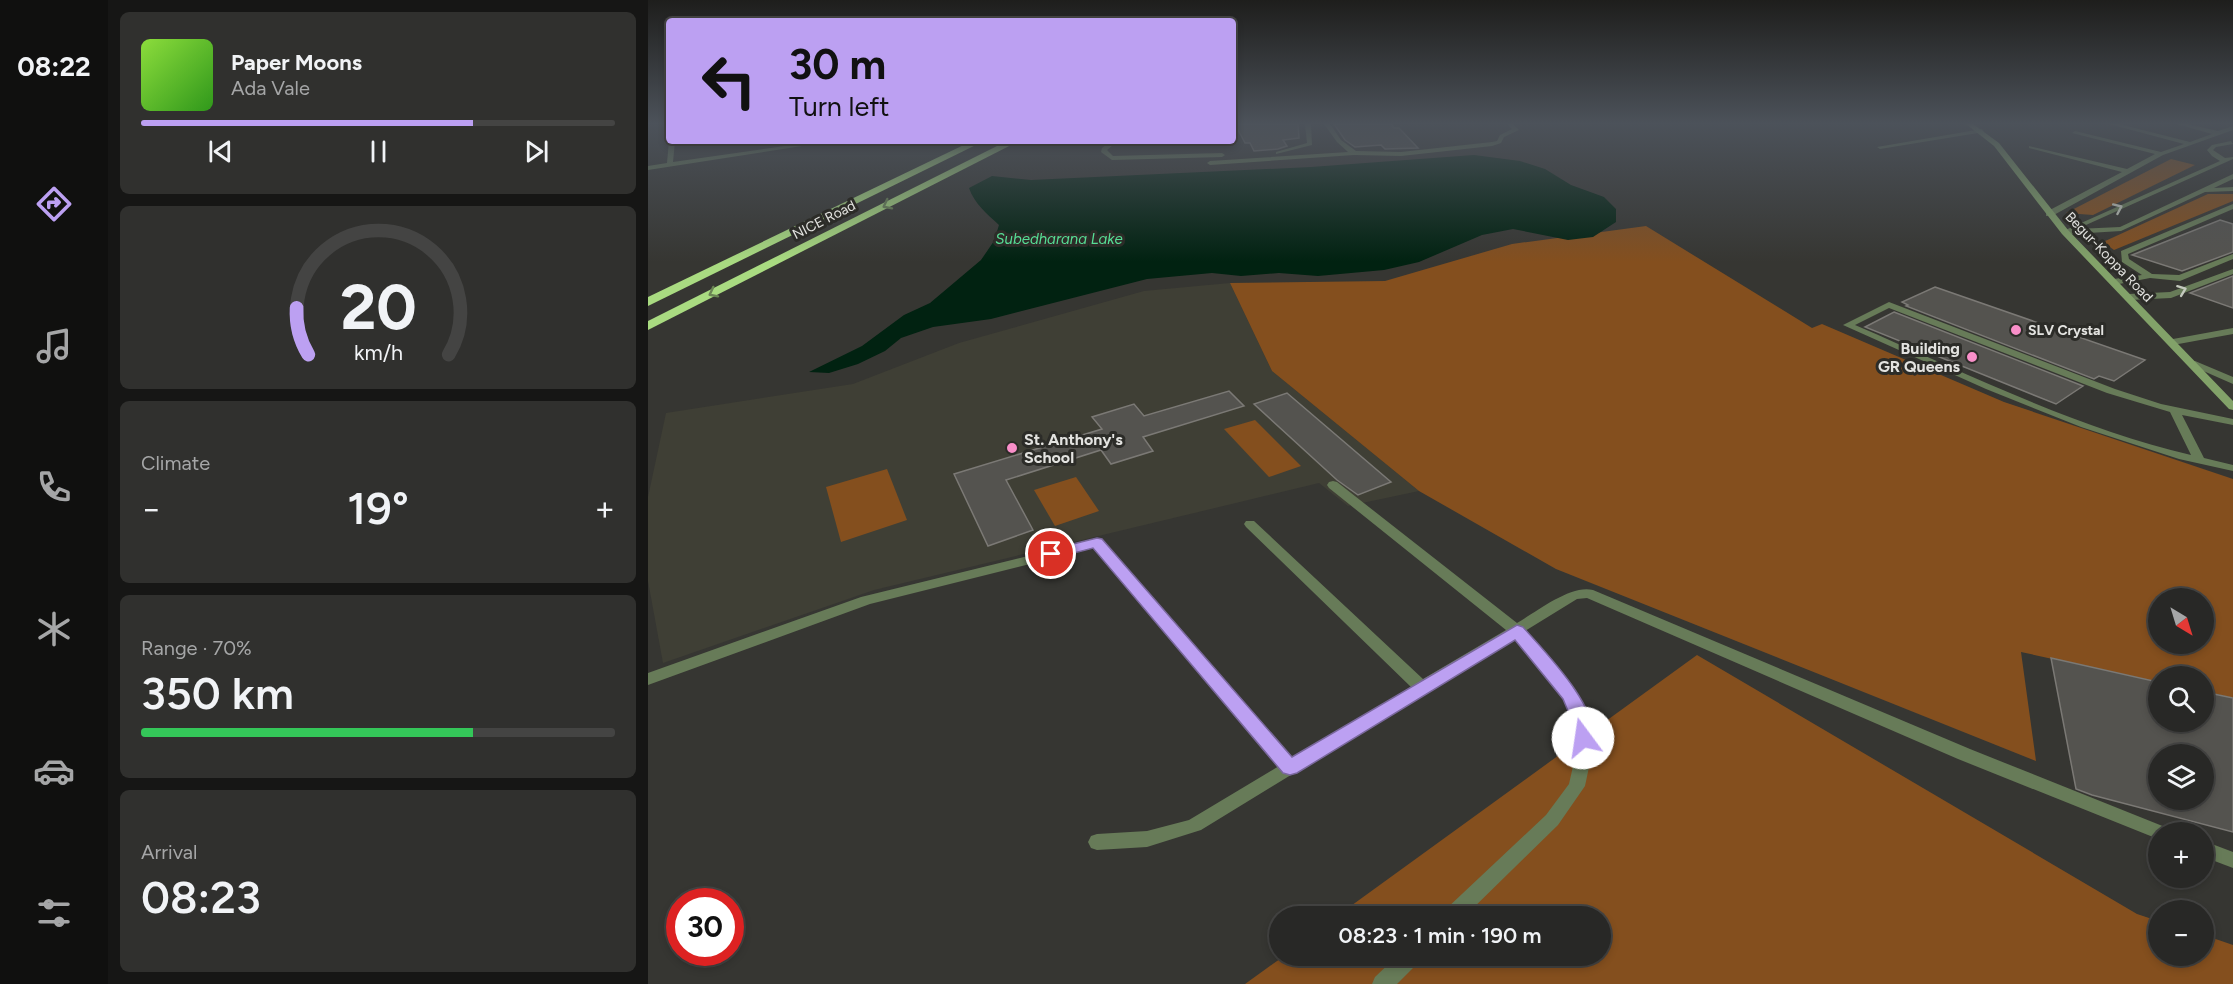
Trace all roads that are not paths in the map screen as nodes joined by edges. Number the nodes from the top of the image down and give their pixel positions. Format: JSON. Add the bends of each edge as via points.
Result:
{"nodes":[{"id":1,"x":920,"y":170,"type":"edge"},
{"id":2,"x":957,"y":170,"type":"edge"},
{"id":3,"x":2016,"y":170,"type":"edge"},
{"id":4,"x":2122,"y":170,"type":"edge"},
{"id":5,"x":2134,"y":170,"type":"edge"},
{"id":6,"x":2202,"y":170,"type":"edge"},
{"id":7,"x":2130,"y":172,"type":"junction"},
{"id":8,"x":2233,"y":176,"type":"edge"},
{"id":9,"x":2233,"y":189,"type":"edge"},
{"id":10,"x":2202,"y":191,"type":"junction"},
{"id":11,"x":2233,"y":206,"type":"edge"},
{"id":12,"x":2049,"y":214,"type":"junction"},
{"id":13,"x":2215,"y":214,"type":"junction"},
{"id":14,"x":2233,"y":219,"type":"edge"},
{"id":15,"x":2065,"y":232,"type":"junction"},
{"id":16,"x":2233,"y":256,"type":"edge"},
{"id":17,"x":2233,"y":271,"type":"edge"},
{"id":18,"x":2150,"y":276,"type":"junction"},
{"id":19,"x":2114,"y":282,"type":"junction"},
{"id":20,"x":2129,"y":297,"type":"junction"},
{"id":21,"x":648,"y":302,"type":"edge"},
{"id":22,"x":648,"y":326,"type":"edge"},
{"id":23,"x":2233,"y":331,"type":"edge"},
{"id":24,"x":2173,"y":342,"type":"junction"},
{"id":25,"x":2194,"y":364,"type":"junction"},
{"id":26,"x":2233,"y":381,"type":"edge"},
{"id":27,"x":2233,"y":407,"type":"edge"},
{"id":28,"x":2174,"y":410,"type":"junction"},
{"id":29,"x":2233,"y":422,"type":"edge"},
{"id":30,"x":2200,"y":461,"type":"junction"},
{"id":31,"x":2233,"y":468,"type":"edge"},
{"id":32,"x":1332,"y":485,"type":"dead end"},
{"id":33,"x":1250,"y":524,"type":"dead end"},
{"id":34,"x":1517,"y":631,"type":"junction"},
{"id":35,"x":648,"y":679,"type":"edge"},
{"id":36,"x":1422,"y":688,"type":"junction"},
{"id":37,"x":1290,"y":767,"type":"junction"},
{"id":38,"x":2148,"y":828,"type":"edge"},
{"id":39,"x":1097,"y":842,"type":"dead end"},
{"id":40,"x":2214,"y":853,"type":"edge"},
{"id":41,"x":2233,"y":860,"type":"edge"},
{"id":42,"x":1462,"y":906,"type":"edge"},
{"id":43,"x":1401,"y":966,"type":"edge"},
{"id":44,"x":1382,"y":984,"type":"edge"}],
"edges":[{"from":1,"to":21,"type":"highway","name":"NICE Road"},
{"from":2,"to":22,"type":"highway","name":"NICE Road","one_way":true},
{"from":3,"to":12,"type":"main road","name":"Begur-Koppa Road"},
{"from":4,"to":7,"type":"street"},
{"from":5,"to":7,"type":"street"},
{"from":15,"to":6,"type":"street","one_way":true},
{"from":7,"to":12,"type":"street"},
{"from":8,"to":10,"type":"street"},
{"from":9,"to":10,"type":"street"},
{"from":10,"to":15,"type":"street","via":[[2121,229]]},
{"from":11,"to":13,"type":"street"},
{"from":12,"to":15,"type":"main road","name":"Begur-Koppa Road"},
{"from":13,"to":14,"type":"street"},
{"from":13,"to":18,"type":"street","via":[[2124,253],[2125,260]]},
{"from":15,"to":19,"type":"main road","name":"Begur-Koppa Road"},
{"from":16,"to":18,"type":"street","via":[[2180,278]]},
{"from":20,"to":17,"type":"street","one_way":true,"via":[[2171,295]]},
{"from":18,"to":19,"type":"street"},
{"from":19,"to":20,"type":"main road","name":"Begur-Koppa Road"},
{"from":20,"to":24,"type":"main road","name":"Begur-Koppa Road"},
{"from":23,"to":24,"type":"street"},
{"from":24,"to":25,"type":"main road","name":"Begur-Koppa Road"},
{"from":25,"to":26,"type":"street"},
{"from":25,"to":27,"type":"main road","name":"Begur-Koppa Road"},
{"from":28,"to":29,"type":"street"},
{"from":28,"to":30,"type":"street"},
{"from":28,"to":30,"type":"street","via":[[2111,391],[1889,305],[1848,325],[2062,416]]},
{"from":30,"to":31,"type":"street"},
{"from":32,"to":34,"type":"street"},
{"from":33,"to":36,"type":"street"},
{"from":34,"to":36,"type":"street"},
{"from":34,"to":38,"type":"street","via":[[1574,595],[1588,593],[1964,754]]},
{"from":34,"to":42,"type":"street","via":[[1570,696],[1582,723],[1584,753],[1577,786],[1552,820]]},
{"from":35,"to":37,"type":"street","via":[[866,600],[1097,543]]},
{"from":36,"to":37,"type":"street"},
{"from":37,"to":39,"type":"street","via":[[1195,825],[1168,836],[1140,842]]},
{"from":40,"to":41,"type":"street"},
{"from":43,"to":44,"type":"street"}]}
